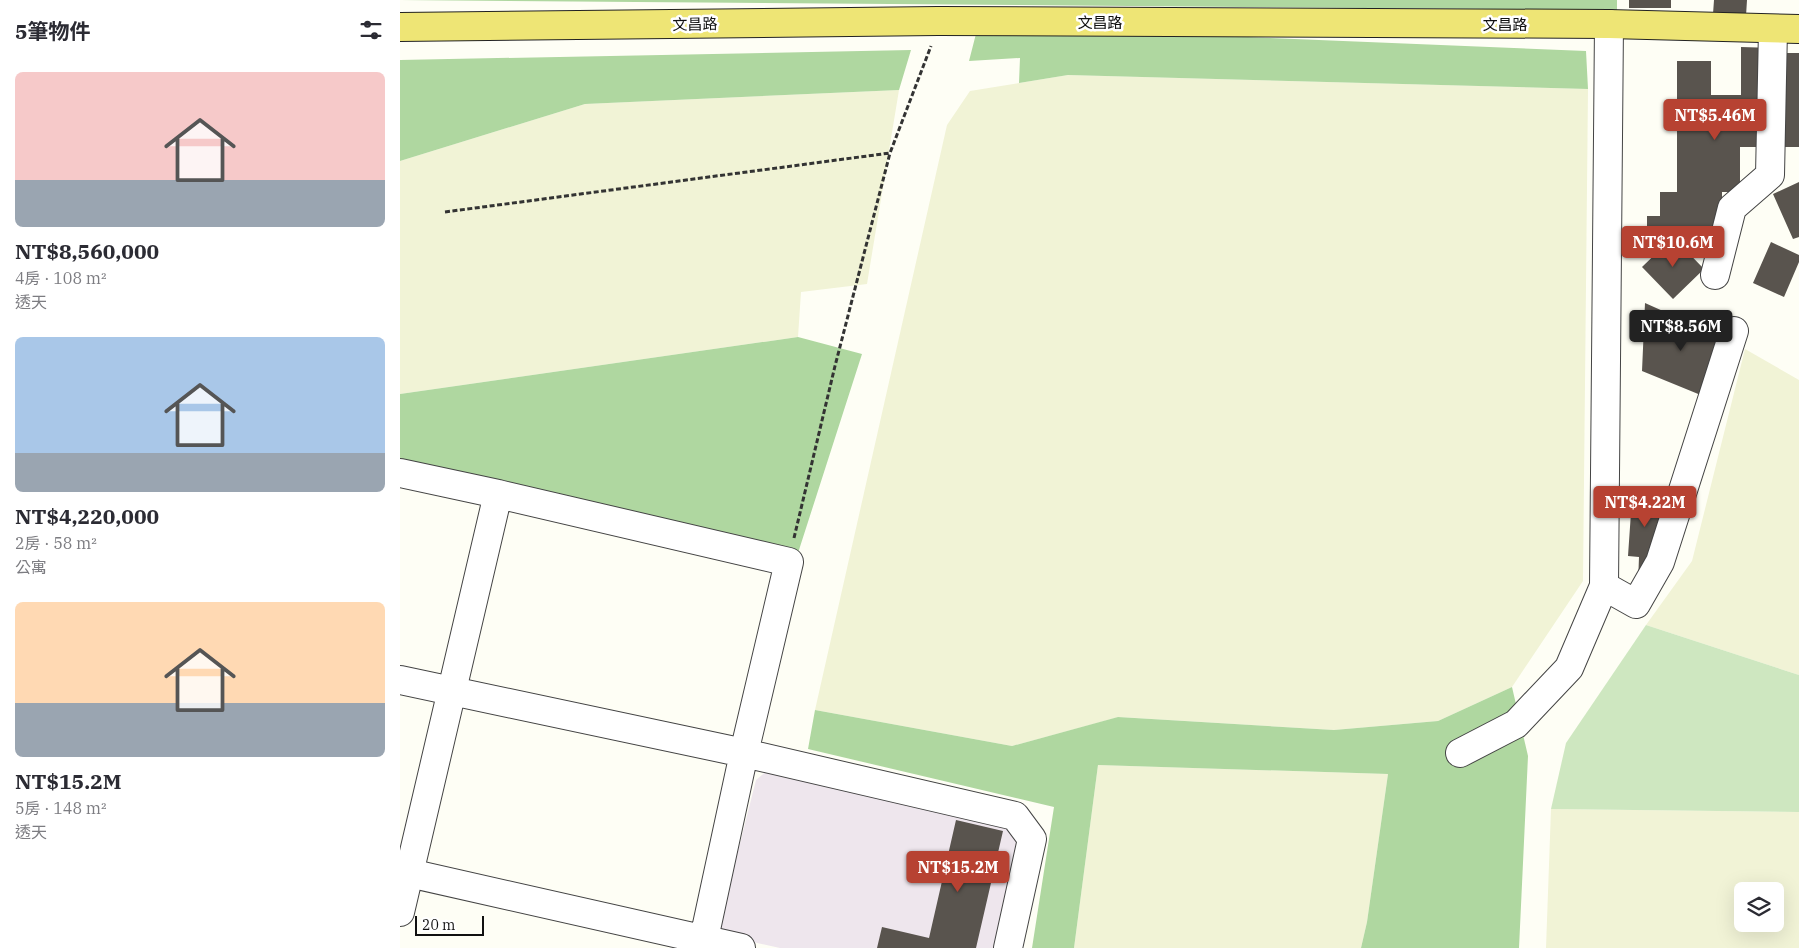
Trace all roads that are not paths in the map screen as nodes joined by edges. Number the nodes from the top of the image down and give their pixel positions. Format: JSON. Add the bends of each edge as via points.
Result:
{"nodes":[{"id":1,"x":1609,"y":24,"type":"junction"},
{"id":2,"x":400,"y":27,"type":"edge"},
{"id":3,"x":1786,"y":29,"type":"edge"},
{"id":4,"x":1715,"y":275,"type":"dead end"},
{"id":5,"x":1734,"y":331,"type":"dead end"},
{"id":6,"x":400,"y":473,"type":"edge"},
{"id":7,"x":498,"y":494,"type":"junction"},
{"id":8,"x":1604,"y":586,"type":"junction"},
{"id":9,"x":400,"y":680,"type":"edge"},
{"id":10,"x":452,"y":692,"type":"junction"},
{"id":11,"x":1460,"y":752,"type":"dead end"},
{"id":12,"x":744,"y":753,"type":"junction"},
{"id":13,"x":405,"y":872,"type":"edge"},
{"id":14,"x":400,"y":912,"type":"edge"},
{"id":15,"x":703,"y":944,"type":"edge"},
{"id":16,"x":741,"y":948,"type":"edge"},
{"id":17,"x":1008,"y":948,"type":"edge"}],
"edges":[{"from":1,"to":2,"type":"main road","name":"文昌路","via":[[938,21]]},
{"from":1,"to":3,"type":"main road","name":"文昌路"},
{"from":1,"to":8,"type":"street"},
{"from":3,"to":4,"type":"street","via":[[1770,176],[1732,208]]},
{"from":5,"to":8,"type":"street","via":[[1660,562],[1636,604]]},
{"from":6,"to":7,"type":"street"},
{"from":7,"to":10,"type":"street"},
{"from":7,"to":12,"type":"street","via":[[789,562]]},
{"from":8,"to":11,"type":"street","via":[[1569,668],[1516,724]]},
{"from":9,"to":10,"type":"street"},
{"from":10,"to":12,"type":"street"},
{"from":10,"to":13,"type":"street"},
{"from":12,"to":15,"type":"street"},
{"from":12,"to":17,"type":"street","via":[[1015,816],[1032,839]]},
{"from":13,"to":14,"type":"street"},
{"from":13,"to":15,"type":"street"},
{"from":15,"to":16,"type":"street"}]}
